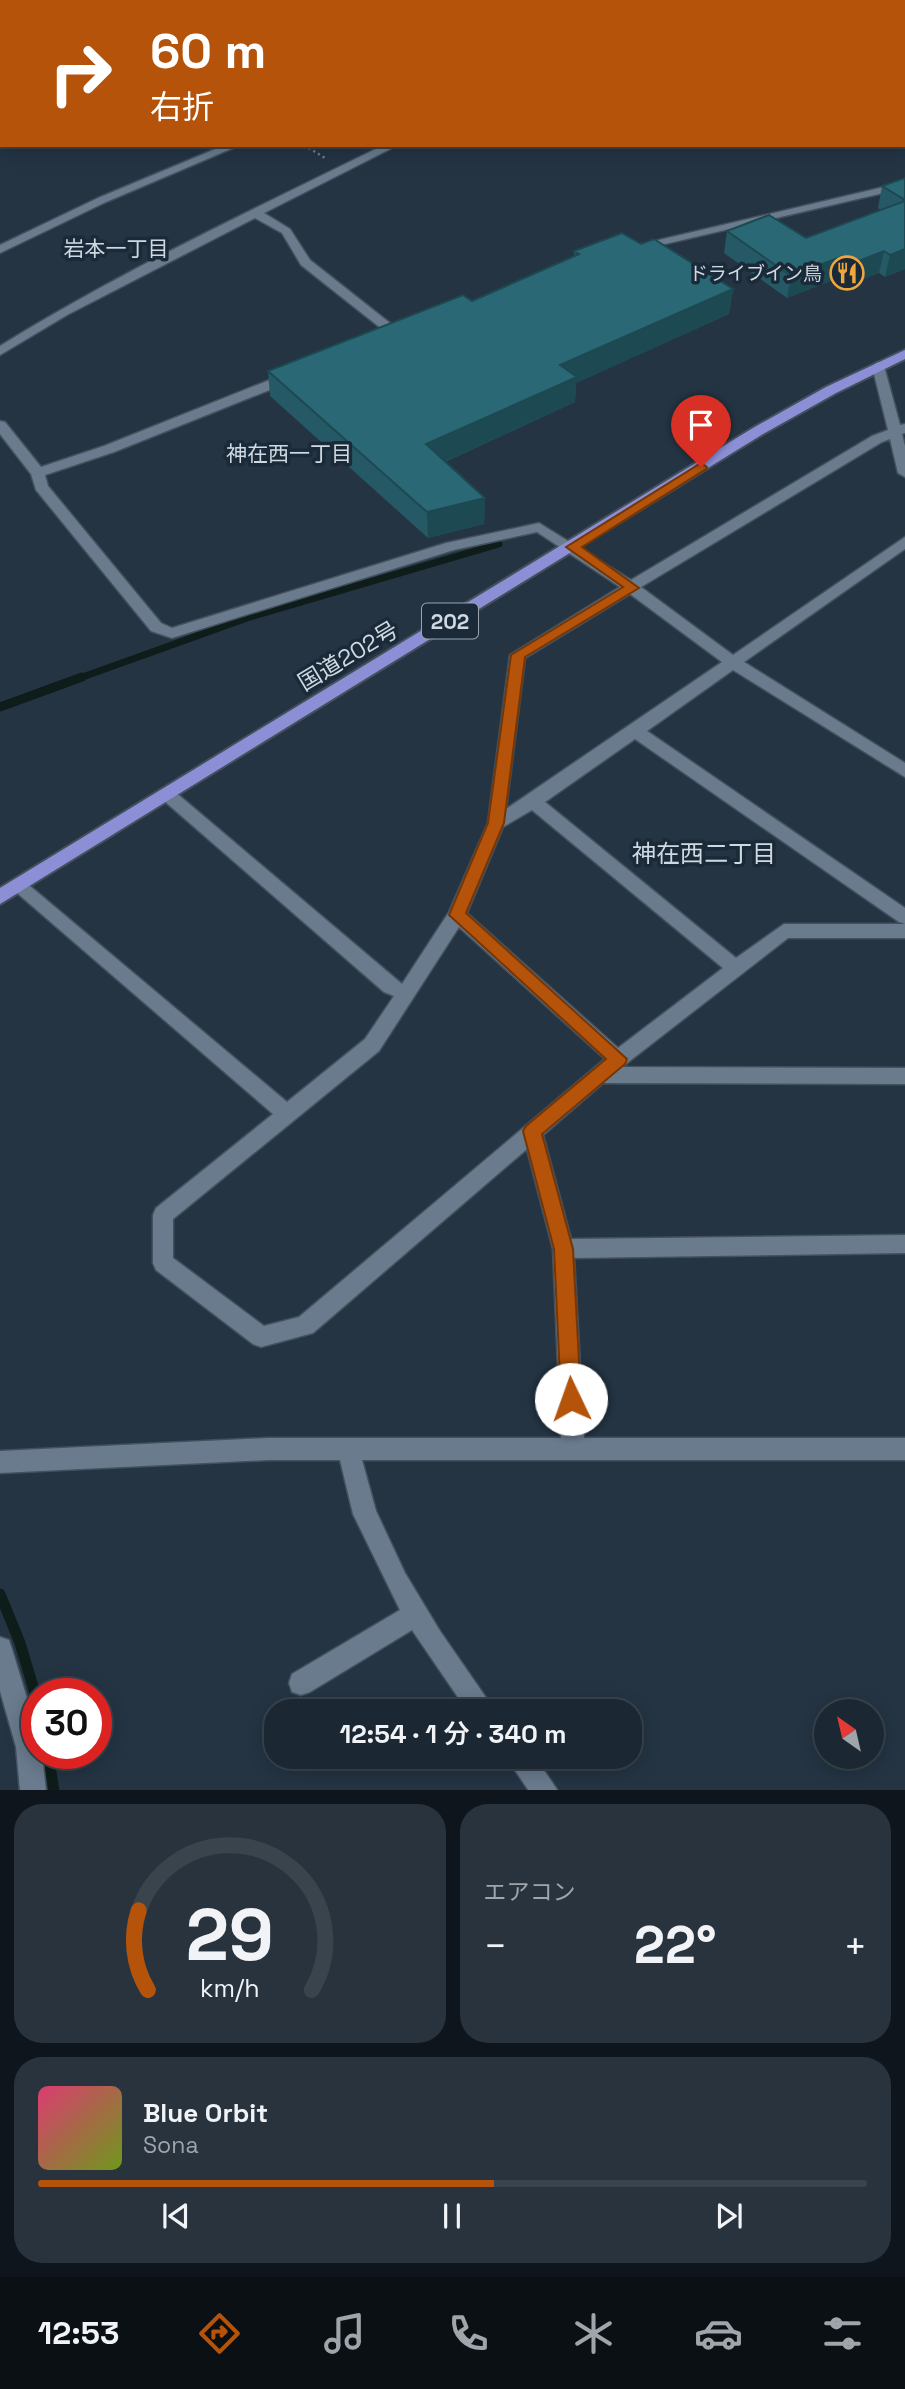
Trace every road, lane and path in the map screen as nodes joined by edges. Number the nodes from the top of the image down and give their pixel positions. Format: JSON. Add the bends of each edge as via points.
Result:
{"nodes":[{"id":1,"x":230,"y":147,"type":"edge"},
{"id":2,"x":389,"y":147,"type":"edge"},
{"id":3,"x":905,"y":186,"type":"edge"},
{"id":4,"x":255,"y":213,"type":"junction"},
{"id":5,"x":628,"y":248,"type":"edge"},
{"id":6,"x":0,"y":249,"type":"edge"},
{"id":7,"x":408,"y":329,"type":"edge"},
{"id":8,"x":0,"y":351,"type":"edge"},
{"id":9,"x":905,"y":354,"type":"edge"},
{"id":10,"x":878,"y":366,"type":"junction"},
{"id":11,"x":308,"y":369,"type":"edge"},
{"id":12,"x":0,"y":425,"type":"edge"},
{"id":13,"x":900,"y":430,"type":"edge"},
{"id":14,"x":905,"y":473,"type":"edge"},
{"id":15,"x":38,"y":474,"type":"junction"},
{"id":16,"x":905,"y":542,"type":"edge"},
{"id":17,"x":573,"y":547,"type":"junction"},
{"id":18,"x":632,"y":588,"type":"junction"},
{"id":19,"x":732,"y":662,"type":"junction"},
{"id":20,"x":634,"y":730,"type":"junction"},
{"id":21,"x":905,"y":771,"type":"edge"},
{"id":22,"x":168,"y":795,"type":"junction"},
{"id":23,"x":533,"y":802,"type":"junction"},
{"id":24,"x":496,"y":823,"type":"junction"},
{"id":25,"x":18,"y":886,"type":"junction"},
{"id":26,"x":0,"y":897,"type":"edge"},
{"id":27,"x":457,"y":915,"type":"junction"},
{"id":28,"x":905,"y":918,"type":"edge"},
{"id":29,"x":905,"y":931,"type":"edge"},
{"id":30,"x":735,"y":968,"type":"junction"},
{"id":31,"x":406,"y":993,"type":"junction"},
{"id":32,"x":618,"y":1059,"type":"junction"},
{"id":33,"x":600,"y":1075,"type":"junction"},
{"id":34,"x":905,"y":1076,"type":"edge"},
{"id":35,"x":287,"y":1114,"type":"junction"},
{"id":36,"x":532,"y":1131,"type":"junction"},
{"id":37,"x":905,"y":1244,"type":"edge"},
{"id":38,"x":563,"y":1249,"type":"junction"},
{"id":39,"x":348,"y":1449,"type":"junction"},
{"id":40,"x":573,"y":1449,"type":"junction"},
{"id":41,"x":905,"y":1449,"type":"edge"},
{"id":42,"x":0,"y":1462,"type":"edge"},
{"id":43,"x":416,"y":1614,"type":"junction"},
{"id":44,"x":0,"y":1649,"type":"edge"},
{"id":45,"x":301,"y":1683,"type":"dead end"},
{"id":46,"x":474,"y":1699,"type":"edge"},
{"id":47,"x":528,"y":1769,"type":"edge"},
{"id":48,"x":33,"y":1790,"type":"edge"},
{"id":49,"x":545,"y":1790,"type":"edge"}],
"edges":[{"from":1,"to":6,"type":"street"},
{"from":2,"to":4,"type":"street"},
{"from":3,"to":5,"type":"street"},
{"from":4,"to":7,"type":"street","via":[[286,230],[305,262],[389,337]]},
{"from":4,"to":8,"type":"street","via":[[63,312]]},
{"from":9,"to":10,"type":"highway","name":"国道202号","number":"202"},
{"from":10,"to":13,"type":"street"},
{"from":10,"to":17,"type":"highway","name":"国道202号","number":"202","via":[[758,431]]},
{"from":11,"to":15,"type":"street"},
{"from":12,"to":15,"type":"street"},
{"from":13,"to":14,"type":"street"},
{"from":13,"to":18,"type":"street","via":[[877,439]]},
{"from":15,"to":17,"type":"street","via":[[41,486],[156,627],[172,633],[451,546],[525,528],[540,527]]},
{"from":16,"to":19,"type":"street"},
{"from":17,"to":18,"type":"street"},
{"from":17,"to":22,"type":"highway","name":"国道202号","number":"202"},
{"from":18,"to":19,"type":"street"},
{"from":18,"to":24,"type":"street","via":[[518,655]]},
{"from":19,"to":20,"type":"street"},
{"from":19,"to":21,"type":"street"},
{"from":20,"to":23,"type":"street"},
{"from":20,"to":28,"type":"street"},
{"from":22,"to":25,"type":"highway","name":"国道202号","number":"202"},
{"from":22,"to":31,"type":"street","via":[[390,987]]},
{"from":23,"to":24,"type":"street"},
{"from":23,"to":30,"type":"street"},
{"from":24,"to":27,"type":"street"},
{"from":25,"to":26,"type":"highway","name":"国道202号","number":"202"},
{"from":25,"to":35,"type":"street"},
{"from":27,"to":31,"type":"street"},
{"from":27,"to":32,"type":"street"},
{"from":29,"to":30,"type":"street","via":[[784,931]]},
{"from":30,"to":32,"type":"street"},
{"from":31,"to":35,"type":"street","via":[[372,1045]]},
{"from":32,"to":33,"type":"street"},
{"from":33,"to":34,"type":"street"},
{"from":33,"to":36,"type":"street"},
{"from":35,"to":36,"type":"street","via":[[163,1215],[163,1263],[261,1337],[304,1326]]},
{"from":36,"to":38,"type":"street"},
{"from":37,"to":38,"type":"street"},
{"from":38,"to":40,"type":"street"},
{"from":39,"to":40,"type":"street"},
{"from":39,"to":42,"type":"street"},
{"from":39,"to":43,"type":"street","via":[[365,1514]]},
{"from":40,"to":41,"type":"street"},
{"from":43,"to":45,"type":"street"},
{"from":43,"to":46,"type":"street"},
{"from":44,"to":48,"type":"street","via":[[29,1746]]},
{"from":47,"to":49,"type":"street"}]}
